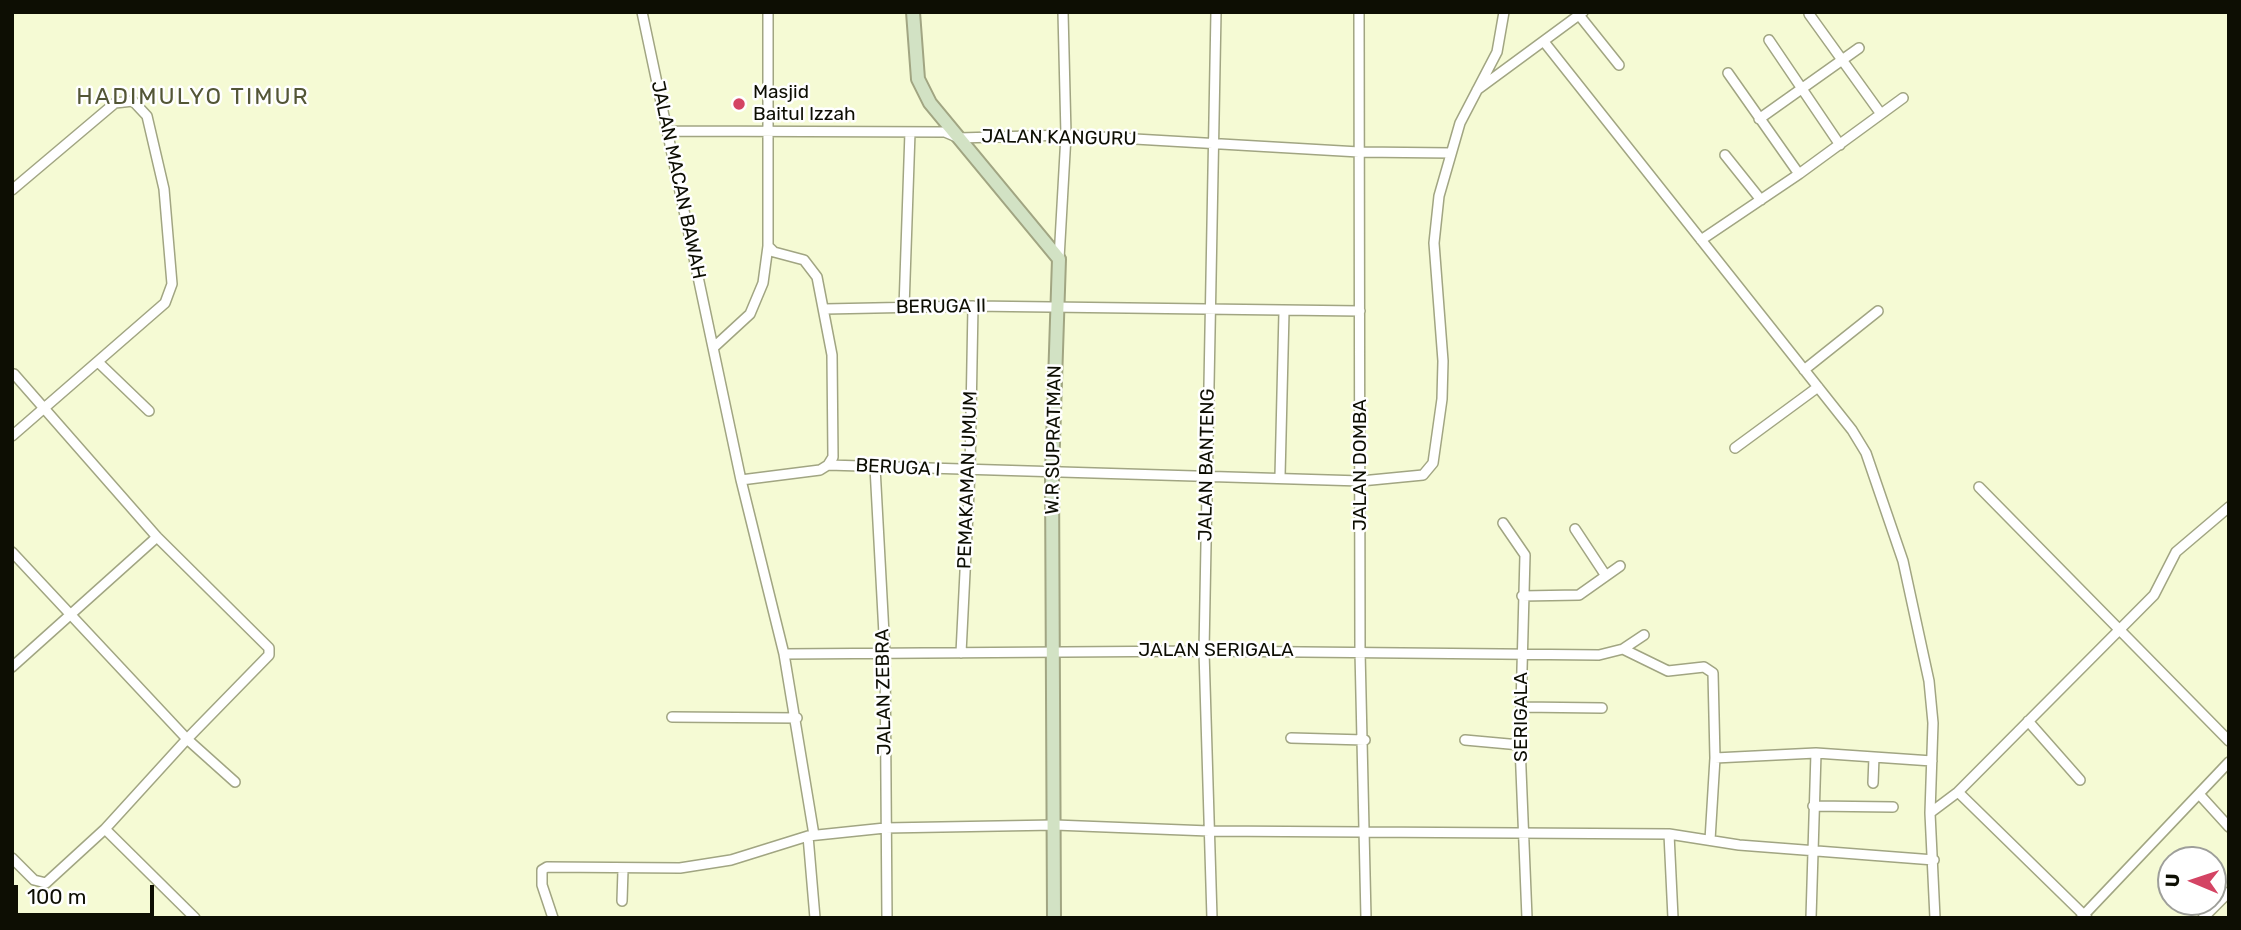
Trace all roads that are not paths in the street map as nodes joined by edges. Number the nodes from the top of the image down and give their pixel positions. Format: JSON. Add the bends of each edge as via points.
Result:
{"nodes":[{"id":1,"x":642,"y":12,"type":"edge"},
{"id":2,"x":768,"y":12,"type":"edge"},
{"id":3,"x":913,"y":12,"type":"edge"},
{"id":4,"x":1063,"y":12,"type":"edge"},
{"id":5,"x":1216,"y":12,"type":"edge"},
{"id":6,"x":1359,"y":12,"type":"edge"},
{"id":7,"x":1504,"y":12,"type":"edge"},
{"id":8,"x":1581,"y":14,"type":"edge"},
{"id":9,"x":1809,"y":14,"type":"dead end"},
{"id":10,"x":1769,"y":40,"type":"dead end"},
{"id":11,"x":1545,"y":43,"type":"junction"},
{"id":12,"x":1859,"y":48,"type":"dead end"},
{"id":13,"x":1842,"y":59,"type":"junction"},
{"id":14,"x":1619,"y":65,"type":"dead end"},
{"id":15,"x":1728,"y":73,"type":"dead end"},
{"id":16,"x":1801,"y":90,"type":"junction"},
{"id":17,"x":1475,"y":92,"type":"junction"},
{"id":18,"x":1903,"y":98,"type":"dead end"},
{"id":19,"x":1881,"y":114,"type":"junction"},
{"id":20,"x":1759,"y":118,"type":"junction"},
{"id":21,"x":669,"y":131,"type":"junction"},
{"id":22,"x":768,"y":132,"type":"junction"},
{"id":23,"x":910,"y":132,"type":"junction"},
{"id":24,"x":1066,"y":135,"type":"junction"},
{"id":25,"x":959,"y":138,"type":"junction"},
{"id":26,"x":1212,"y":144,"type":"junction"},
{"id":27,"x":1840,"y":145,"type":"junction"},
{"id":28,"x":1359,"y":152,"type":"junction"},
{"id":29,"x":1451,"y":153,"type":"junction"},
{"id":30,"x":1725,"y":155,"type":"dead end"},
{"id":31,"x":1800,"y":174,"type":"junction"},
{"id":32,"x":12,"y":190,"type":"edge"},
{"id":33,"x":1760,"y":200,"type":"junction"},
{"id":34,"x":1700,"y":240,"type":"junction"},
{"id":35,"x":768,"y":246,"type":"junction"},
{"id":36,"x":1059,"y":259,"type":"junction"},
{"id":37,"x":972,"y":306,"type":"junction"},
{"id":38,"x":904,"y":307,"type":"junction"},
{"id":39,"x":1056,"y":308,"type":"junction"},
{"id":40,"x":825,"y":309,"type":"junction"},
{"id":41,"x":1209,"y":311,"type":"junction"},
{"id":42,"x":1360,"y":311,"type":"junction"},
{"id":43,"x":1878,"y":311,"type":"dead end"},
{"id":44,"x":1283,"y":312,"type":"junction"},
{"id":45,"x":713,"y":348,"type":"junction"},
{"id":46,"x":98,"y":362,"type":"junction"},
{"id":47,"x":1804,"y":370,"type":"junction"},
{"id":48,"x":14,"y":373,"type":"dead end"},
{"id":49,"x":1818,"y":387,"type":"junction"},
{"id":50,"x":46,"y":407,"type":"junction"},
{"id":51,"x":149,"y":411,"type":"dead end"},
{"id":52,"x":12,"y":436,"type":"edge"},
{"id":53,"x":1735,"y":448,"type":"dead end"},
{"id":54,"x":828,"y":465,"type":"junction"},
{"id":55,"x":875,"y":467,"type":"junction"},
{"id":56,"x":970,"y":471,"type":"junction"},
{"id":57,"x":1052,"y":473,"type":"junction"},
{"id":58,"x":1207,"y":476,"type":"junction"},
{"id":59,"x":1280,"y":477,"type":"junction"},
{"id":60,"x":741,"y":480,"type":"junction"},
{"id":61,"x":1361,"y":481,"type":"junction"},
{"id":62,"x":1979,"y":487,"type":"dead end"},
{"id":63,"x":2229,"y":507,"type":"edge"},
{"id":64,"x":1503,"y":523,"type":"dead end"},
{"id":65,"x":1575,"y":529,"type":"dead end"},
{"id":66,"x":157,"y":537,"type":"junction"},
{"id":67,"x":12,"y":552,"type":"edge"},
{"id":68,"x":1620,"y":566,"type":"dead end"},
{"id":69,"x":1606,"y":576,"type":"junction"},
{"id":70,"x":1522,"y":596,"type":"junction"},
{"id":71,"x":69,"y":614,"type":"junction"},
{"id":72,"x":2116,"y":629,"type":"junction"},
{"id":73,"x":1644,"y":635,"type":"dead end"},
{"id":74,"x":1623,"y":649,"type":"junction"},
{"id":75,"x":1054,"y":651,"type":"junction"},
{"id":76,"x":1204,"y":651,"type":"junction"},
{"id":77,"x":1360,"y":651,"type":"junction"},
{"id":78,"x":885,"y":653,"type":"junction"},
{"id":79,"x":961,"y":653,"type":"junction"},
{"id":80,"x":784,"y":654,"type":"junction"},
{"id":81,"x":1522,"y":656,"type":"junction"},
{"id":82,"x":12,"y":667,"type":"edge"},
{"id":83,"x":1521,"y":707,"type":"junction"},
{"id":84,"x":1602,"y":708,"type":"dead end"},
{"id":85,"x":672,"y":717,"type":"dead end"},
{"id":86,"x":797,"y":718,"type":"junction"},
{"id":87,"x":2028,"y":721,"type":"junction"},
{"id":88,"x":1291,"y":738,"type":"dead end"},
{"id":89,"x":187,"y":739,"type":"junction"},
{"id":90,"x":1365,"y":740,"type":"junction"},
{"id":91,"x":1465,"y":740,"type":"dead end"},
{"id":92,"x":2229,"y":741,"type":"edge"},
{"id":93,"x":1520,"y":744,"type":"junction"},
{"id":94,"x":1816,"y":753,"type":"junction"},
{"id":95,"x":1874,"y":757,"type":"junction"},
{"id":96,"x":1715,"y":758,"type":"junction"},
{"id":97,"x":1932,"y":761,"type":"junction"},
{"id":98,"x":2229,"y":762,"type":"edge"},
{"id":99,"x":2080,"y":780,"type":"dead end"},
{"id":100,"x":235,"y":782,"type":"dead end"},
{"id":101,"x":1873,"y":783,"type":"dead end"},
{"id":102,"x":1958,"y":792,"type":"junction"},
{"id":103,"x":2199,"y":794,"type":"junction"},
{"id":104,"x":1813,"y":806,"type":"junction"},
{"id":105,"x":1893,"y":807,"type":"dead end"},
{"id":106,"x":1930,"y":813,"type":"junction"},
{"id":107,"x":1055,"y":825,"type":"junction"},
{"id":108,"x":2229,"y":827,"type":"edge"},
{"id":109,"x":885,"y":828,"type":"junction"},
{"id":110,"x":105,"y":829,"type":"junction"},
{"id":111,"x":1366,"y":830,"type":"junction"},
{"id":112,"x":1209,"y":831,"type":"junction"},
{"id":113,"x":1525,"y":834,"type":"junction"},
{"id":114,"x":1669,"y":834,"type":"junction"},
{"id":115,"x":811,"y":835,"type":"junction"},
{"id":116,"x":1710,"y":840,"type":"junction"},
{"id":117,"x":1811,"y":851,"type":"junction"},
{"id":118,"x":12,"y":858,"type":"edge"},
{"id":119,"x":1934,"y":860,"type":"junction"},
{"id":120,"x":623,"y":870,"type":"junction"},
{"id":121,"x":2229,"y":892,"type":"edge"},
{"id":122,"x":622,"y":901,"type":"dead end"},
{"id":123,"x":2084,"y":917,"type":"edge"},
{"id":124,"x":195,"y":918,"type":"edge"},
{"id":125,"x":553,"y":918,"type":"edge"},
{"id":126,"x":815,"y":918,"type":"edge"},
{"id":127,"x":887,"y":918,"type":"edge"},
{"id":128,"x":1054,"y":918,"type":"edge"},
{"id":129,"x":1212,"y":918,"type":"edge"},
{"id":130,"x":1366,"y":918,"type":"edge"},
{"id":131,"x":1527,"y":918,"type":"edge"},
{"id":132,"x":1673,"y":918,"type":"edge"},
{"id":133,"x":1811,"y":918,"type":"edge"},
{"id":134,"x":1935,"y":918,"type":"edge"},
{"id":135,"x":2203,"y":918,"type":"edge"}],
"edges":[{"from":1,"to":21,"type":"street","name":"JALAN MACAN BAWAH"},
{"from":2,"to":22,"type":"street"},
{"from":3,"to":25,"type":"street","via":[[918,79],[930,103]]},
{"from":4,"to":24,"type":"street"},
{"from":5,"to":26,"type":"street","name":"JALAN BANTENG"},
{"from":6,"to":28,"type":"street","name":"JALAN DOMBA"},
{"from":7,"to":17,"type":"street","name":"BERUGA I","via":[[1497,52]]},
{"from":8,"to":11,"type":"street"},
{"from":8,"to":14,"type":"street"},
{"from":9,"to":13,"type":"street"},
{"from":10,"to":16,"type":"street"},
{"from":11,"to":17,"type":"street"},
{"from":11,"to":34,"type":"street"},
{"from":12,"to":13,"type":"street"},
{"from":13,"to":16,"type":"street"},
{"from":13,"to":19,"type":"street"},
{"from":15,"to":20,"type":"street"},
{"from":16,"to":20,"type":"street"},
{"from":16,"to":27,"type":"street"},
{"from":17,"to":29,"type":"street","name":"BERUGA I"},
{"from":18,"to":19,"type":"street"},
{"from":19,"to":27,"type":"street"},
{"from":20,"to":31,"type":"street"},
{"from":21,"to":22,"type":"street","name":"JALAN KANGURU"},
{"from":21,"to":45,"type":"street","name":"JALAN MACAN BAWAH"},
{"from":22,"to":23,"type":"street","name":"JALAN KANGURU"},
{"from":22,"to":35,"type":"street"},
{"from":23,"to":25,"type":"street","name":"JALAN KANGURU","via":[[945,132]]},
{"from":23,"to":38,"type":"street"},
{"from":24,"to":25,"type":"street","name":"JALAN KANGURU"},
{"from":24,"to":26,"type":"street","name":"JALAN KANGURU"},
{"from":24,"to":36,"type":"street"},
{"from":25,"to":36,"type":"street"},
{"from":26,"to":28,"type":"street","name":"JALAN KANGURU"},
{"from":26,"to":41,"type":"street","name":"JALAN BANTENG"},
{"from":27,"to":31,"type":"street"},
{"from":28,"to":29,"type":"street","name":"JALAN KANGURU"},
{"from":28,"to":42,"type":"street","name":"JALAN DOMBA"},
{"from":29,"to":61,"type":"street","name":"BERUGA I","via":[[1439,196],[1434,243],[1443,378],[1433,463],[1423,475]]},
{"from":30,"to":33,"type":"street"},
{"from":31,"to":33,"type":"street"},
{"from":32,"to":46,"type":"street","via":[[115,103],[133,101],[147,116],[164,189],[170,293],[165,303]]},
{"from":33,"to":34,"type":"street"},
{"from":34,"to":47,"type":"street"},
{"from":35,"to":40,"type":"street","via":[[812,267]]},
{"from":35,"to":45,"type":"street","via":[[763,283],[750,314]]},
{"from":36,"to":39,"type":"street","name":"W.R SUPRATMAN"},
{"from":37,"to":38,"type":"street","name":"BERUGA II"},
{"from":37,"to":39,"type":"street","name":"BERUGA II"},
{"from":37,"to":56,"type":"street","name":"PEMAKAMAN UMUM"},
{"from":38,"to":40,"type":"street","name":"BERUGA II"},
{"from":39,"to":41,"type":"street","name":"BERUGA II"},
{"from":39,"to":57,"type":"street","name":"W.R SUPRATMAN"},
{"from":40,"to":54,"type":"street","via":[[835,436]]},
{"from":41,"to":44,"type":"street","name":"BERUGA II"},
{"from":41,"to":58,"type":"street","name":"JALAN BANTENG"},
{"from":42,"to":44,"type":"street","name":"BERUGA II"},
{"from":42,"to":61,"type":"street","name":"JALAN DOMBA"},
{"from":43,"to":47,"type":"street"},
{"from":44,"to":59,"type":"street"},
{"from":45,"to":60,"type":"street","name":"JALAN MACAN BAWAH"},
{"from":46,"to":50,"type":"street"},
{"from":46,"to":51,"type":"street"},
{"from":47,"to":49,"type":"street"},
{"from":48,"to":50,"type":"street"},
{"from":49,"to":53,"type":"street"},
{"from":49,"to":97,"type":"street","via":[[1866,453],[1903,561],[1929,681]]},
{"from":50,"to":52,"type":"street"},
{"from":50,"to":66,"type":"street"},
{"from":54,"to":55,"type":"street","name":"BERUGA I"},
{"from":54,"to":60,"type":"street","name":"BERUGA I","via":[[820,470]]},
{"from":55,"to":56,"type":"street","name":"BERUGA I"},
{"from":55,"to":78,"type":"street","name":"JALAN ZEBRA"},
{"from":56,"to":57,"type":"street","name":"BERUGA I"},
{"from":56,"to":79,"type":"street","name":"PEMAKAMAN UMUM"},
{"from":57,"to":58,"type":"street","name":"BERUGA I"},
{"from":57,"to":75,"type":"street","name":"W.R SUPRATMAN"},
{"from":58,"to":59,"type":"street","name":"BERUGA I"},
{"from":58,"to":76,"type":"street","name":"JALAN BANTENG"},
{"from":59,"to":61,"type":"street","name":"BERUGA I"},
{"from":60,"to":80,"type":"street","name":"JALAN MACAN BAWAH"},
{"from":61,"to":77,"type":"street","name":"JALAN DOMBA"},
{"from":62,"to":72,"type":"street"},
{"from":63,"to":72,"type":"street","via":[[2176,552],[2154,595]]},
{"from":64,"to":70,"type":"street","name":"SERIGALA","via":[[1525,555]]},
{"from":65,"to":69,"type":"street"},
{"from":66,"to":71,"type":"street"},
{"from":66,"to":89,"type":"street","via":[[269,648],[269,655]]},
{"from":67,"to":71,"type":"street"},
{"from":68,"to":69,"type":"street"},
{"from":69,"to":70,"type":"street","via":[[1579,594]]},
{"from":70,"to":81,"type":"street","name":"SERIGALA"},
{"from":71,"to":82,"type":"street"},
{"from":71,"to":89,"type":"street"},
{"from":72,"to":87,"type":"street"},
{"from":72,"to":92,"type":"street"},
{"from":73,"to":74,"type":"street","name":"JALAN SERIGALA"},
{"from":74,"to":81,"type":"street","name":"JALAN SERIGALA","via":[[1600,655]]},
{"from":74,"to":96,"type":"street","via":[[1668,671],[1710,668]]},
{"from":75,"to":76,"type":"street","name":"JALAN SERIGALA"},
{"from":75,"to":79,"type":"street","name":"JALAN SERIGALA"},
{"from":75,"to":107,"type":"street","name":"W.R SUPRATMAN"},
{"from":76,"to":77,"type":"street","name":"JALAN SERIGALA"},
{"from":76,"to":112,"type":"street","name":"JALAN BANTENG"},
{"from":77,"to":81,"type":"street","name":"JALAN SERIGALA"},
{"from":77,"to":90,"type":"street","name":"JALAN DOMBA"},
{"from":78,"to":79,"type":"street","name":"JALAN SERIGALA"},
{"from":78,"to":80,"type":"street","name":"JALAN SERIGALA"},
{"from":78,"to":109,"type":"street","name":"JALAN ZEBRA"},
{"from":80,"to":86,"type":"street","name":"JALAN MACAN BAWAH"},
{"from":81,"to":83,"type":"street","name":"SERIGALA"},
{"from":83,"to":84,"type":"street"},
{"from":83,"to":93,"type":"street","name":"SERIGALA"},
{"from":85,"to":86,"type":"street"},
{"from":86,"to":115,"type":"street","name":"JALAN MACAN BAWAH"},
{"from":87,"to":99,"type":"street"},
{"from":87,"to":102,"type":"street"},
{"from":88,"to":90,"type":"street"},
{"from":89,"to":100,"type":"street"},
{"from":89,"to":110,"type":"street"},
{"from":90,"to":111,"type":"street","name":"JALAN DOMBA"},
{"from":91,"to":93,"type":"street"},
{"from":93,"to":113,"type":"street","name":"SERIGALA"},
{"from":94,"to":95,"type":"street"},
{"from":94,"to":96,"type":"street"},
{"from":94,"to":104,"type":"street"},
{"from":95,"to":97,"type":"street"},
{"from":95,"to":101,"type":"street"},
{"from":96,"to":116,"type":"street"},
{"from":97,"to":106,"type":"street"},
{"from":98,"to":103,"type":"street"},
{"from":102,"to":106,"type":"street"},
{"from":102,"to":123,"type":"street"},
{"from":103,"to":108,"type":"street"},
{"from":103,"to":123,"type":"street"},
{"from":104,"to":105,"type":"street"},
{"from":104,"to":117,"type":"street"},
{"from":106,"to":119,"type":"street"},
{"from":107,"to":109,"type":"street"},
{"from":107,"to":112,"type":"street"},
{"from":107,"to":128,"type":"street","name":"W.R SUPRATMAN"},
{"from":109,"to":115,"type":"street"},
{"from":109,"to":127,"type":"street","name":"JALAN ZEBRA"},
{"from":110,"to":118,"type":"street","via":[[46,883],[34,880]]},
{"from":110,"to":124,"type":"street"},
{"from":111,"to":112,"type":"street"},
{"from":111,"to":113,"type":"street"},
{"from":111,"to":130,"type":"street","name":"JALAN DOMBA"},
{"from":112,"to":129,"type":"street","name":"JALAN BANTENG"},
{"from":113,"to":114,"type":"street"},
{"from":113,"to":131,"type":"street","name":"SERIGALA"},
{"from":114,"to":116,"type":"street"},
{"from":114,"to":132,"type":"street"},
{"from":115,"to":120,"type":"street","via":[[705,865]]},
{"from":115,"to":126,"type":"street","name":"JALAN MACAN BAWAH"},
{"from":116,"to":117,"type":"street"},
{"from":117,"to":119,"type":"street"},
{"from":117,"to":133,"type":"street"},
{"from":119,"to":134,"type":"street"},
{"from":120,"to":122,"type":"street"},
{"from":120,"to":125,"type":"street","via":[[568,866],[542,870]]},
{"from":121,"to":135,"type":"street"}]}
